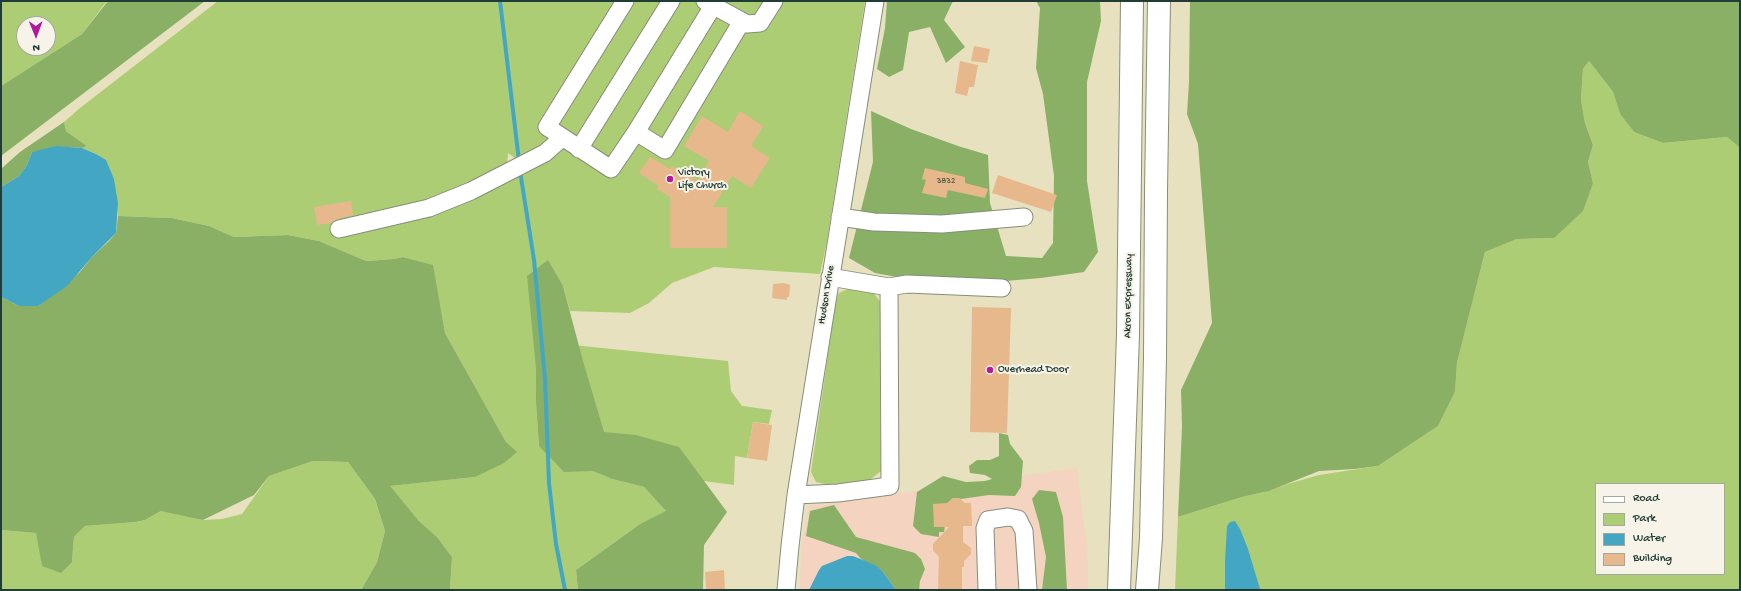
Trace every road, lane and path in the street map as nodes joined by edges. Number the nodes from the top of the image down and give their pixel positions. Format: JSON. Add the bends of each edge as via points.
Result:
{"nodes":[{"id":1,"x":625,"y":1,"type":"edge"},
{"id":2,"x":671,"y":1,"type":"edge"},
{"id":3,"x":774,"y":1,"type":"edge"},
{"id":4,"x":875,"y":1,"type":"edge"},
{"id":5,"x":1132,"y":1,"type":"edge"},
{"id":6,"x":1159,"y":1,"type":"edge"},
{"id":7,"x":709,"y":4,"type":"edge"},
{"id":8,"x":742,"y":21,"type":"junction"},
{"id":9,"x":636,"y":132,"type":"junction"},
{"id":10,"x":562,"y":138,"type":"junction"},
{"id":11,"x":579,"y":149,"type":"junction"},
{"id":12,"x":840,"y":217,"type":"junction"},
{"id":13,"x":1024,"y":217,"type":"dead end"},
{"id":14,"x":339,"y":229,"type":"dead end"},
{"id":15,"x":830,"y":277,"type":"junction"},
{"id":16,"x":889,"y":287,"type":"junction"},
{"id":17,"x":1002,"y":288,"type":"dead end"},
{"id":18,"x":796,"y":495,"type":"junction"},
{"id":19,"x":786,"y":590,"type":"edge"},
{"id":20,"x":987,"y":590,"type":"edge"},
{"id":21,"x":1028,"y":590,"type":"edge"},
{"id":22,"x":1119,"y":590,"type":"edge"},
{"id":23,"x":1147,"y":590,"type":"edge"}],
"edges":[{"from":1,"to":10,"type":"street","via":[[547,127]]},
{"from":2,"to":11,"type":"street"},
{"from":3,"to":8,"type":"street","via":[[760,23],[747,24]]},
{"from":4,"to":12,"type":"street","name":"Hudson Drive"},
{"from":5,"to":22,"type":"highway","name":"Akron Expressway","via":[[1128,335]]},
{"from":6,"to":23,"type":"highway","via":[[1155,358],[1151,538]]},
{"from":7,"to":8,"type":"street"},
{"from":7,"to":9,"type":"street"},
{"from":8,"to":9,"type":"street","via":[[665,150]]},
{"from":9,"to":11,"type":"street","via":[[611,169]]},
{"from":10,"to":11,"type":"street"},
{"from":10,"to":14,"type":"street","via":[[545,153],[471,191],[429,208]]},
{"from":12,"to":13,"type":"street","via":[[874,222],[942,224]]},
{"from":12,"to":15,"type":"street","name":"Hudson Drive"},
{"from":15,"to":16,"type":"street"},
{"from":15,"to":18,"type":"street","name":"Hudson Drive"},
{"from":16,"to":17,"type":"street","via":[[907,284]]},
{"from":16,"to":18,"type":"street","via":[[890,486],[838,493]]},
{"from":18,"to":19,"type":"street","name":"Hudson Drive"},
{"from":20,"to":21,"type":"street","via":[[985,528],[988,520],[1008,517],[1018,519],[1025,536]]}]}
